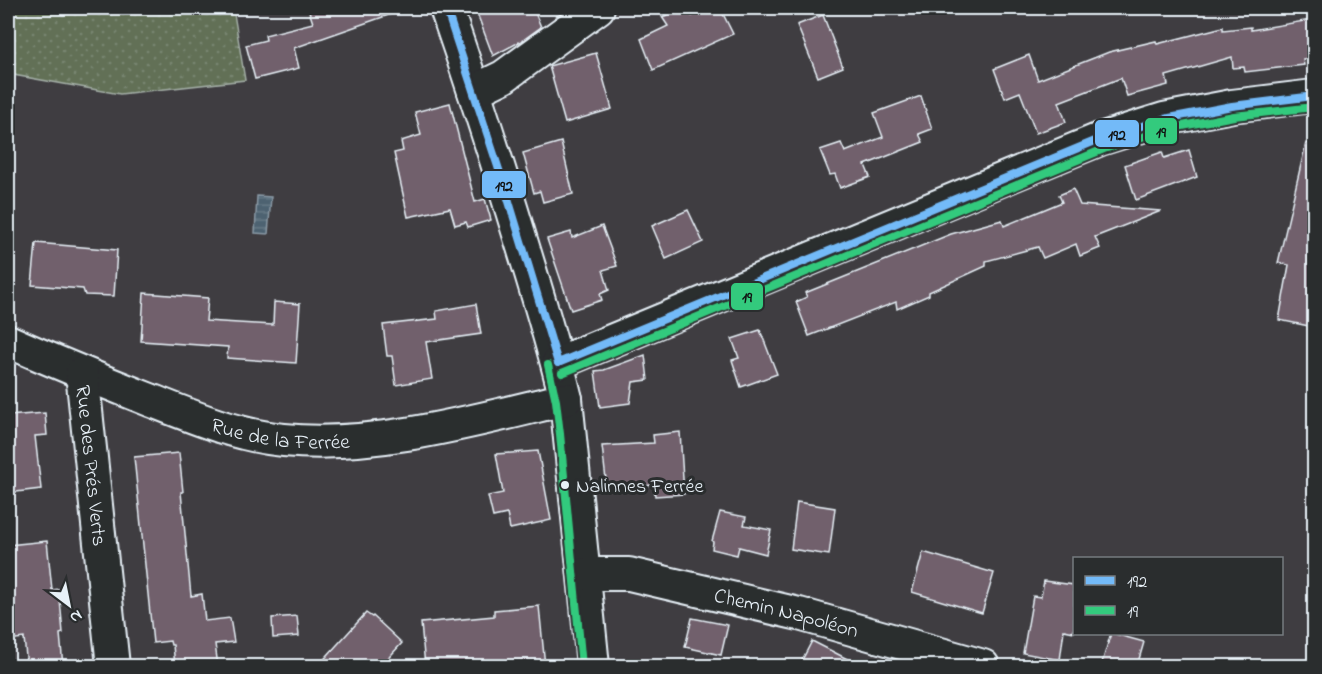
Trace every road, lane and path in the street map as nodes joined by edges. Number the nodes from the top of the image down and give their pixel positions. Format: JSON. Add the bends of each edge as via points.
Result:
{"nodes":[{"id":1,"x":446,"y":8,"type":"edge"},
{"id":2,"x":598,"y":8,"type":"edge"},
{"id":3,"x":474,"y":91,"type":"junction"},
{"id":4,"x":1314,"y":96,"type":"edge"},
{"id":5,"x":8,"y":341,"type":"edge"},
{"id":6,"x":558,"y":363,"type":"junction"},
{"id":7,"x":82,"y":373,"type":"junction"},
{"id":8,"x":566,"y":399,"type":"junction"},
{"id":9,"x":585,"y":574,"type":"junction"},
{"id":10,"x":113,"y":666,"type":"edge"},
{"id":11,"x":593,"y":666,"type":"edge"},
{"id":12,"x":983,"y":666,"type":"edge"}],
"edges":[{"from":1,"to":3,"type":"street"},
{"from":2,"to":3,"type":"street","via":[[503,77]]},
{"from":3,"to":6,"type":"street"},
{"from":4,"to":6,"type":"street","via":[[1164,119],[1100,139]]},
{"from":5,"to":7,"type":"street","name":"Rue de la Ferrée"},
{"from":6,"to":8,"type":"street"},
{"from":7,"to":8,"type":"street","name":"Rue de la Ferrée","via":[[207,423],[282,440],[364,439],[428,430]]},
{"from":7,"to":10,"type":"street","name":"Rue des Prés Verts"},
{"from":8,"to":9,"type":"street"},
{"from":9,"to":11,"type":"street"},
{"from":9,"to":12,"type":"street","name":"Chemin Napoléon","via":[[629,574],[799,614]]}]}
